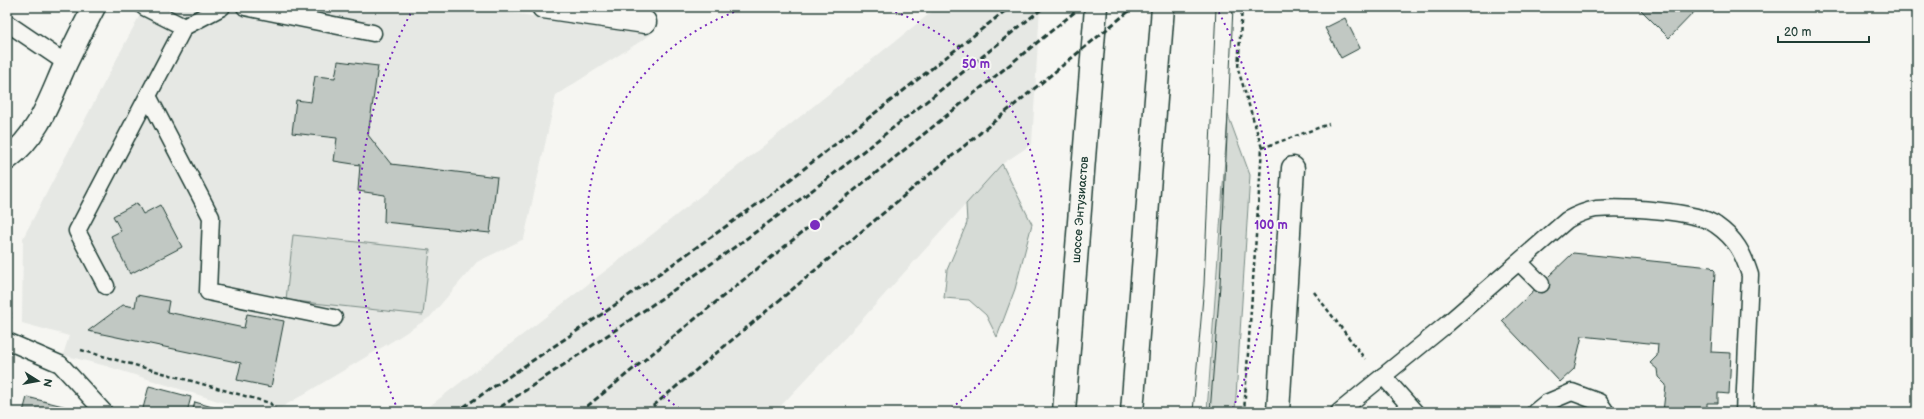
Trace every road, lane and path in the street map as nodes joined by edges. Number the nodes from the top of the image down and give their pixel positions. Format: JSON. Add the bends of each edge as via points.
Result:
{"nodes":[{"id":1,"x":94,"y":7,"type":"edge"},
{"id":2,"x":144,"y":7,"type":"edge"},
{"id":3,"x":222,"y":7,"type":"edge"},
{"id":4,"x":245,"y":7,"type":"edge"},
{"id":5,"x":543,"y":7,"type":"edge"},
{"id":6,"x":1096,"y":7,"type":"edge"},
{"id":7,"x":1163,"y":7,"type":"edge"},
{"id":8,"x":1242,"y":7,"type":"edge"},
{"id":9,"x":645,"y":22,"type":"dead end"},
{"id":10,"x":7,"y":23,"type":"edge"},
{"id":11,"x":184,"y":27,"type":"junction"},
{"id":12,"x":373,"y":33,"type":"dead end"},
{"id":13,"x":66,"y":63,"type":"junction"},
{"id":14,"x":148,"y":96,"type":"junction"},
{"id":15,"x":1329,"y":124,"type":"dead end"},
{"id":16,"x":1262,"y":148,"type":"junction"},
{"id":17,"x":7,"y":159,"type":"edge"},
{"id":18,"x":1293,"y":168,"type":"dead end"},
{"id":19,"x":1519,"y":262,"type":"junction"},
{"id":20,"x":1253,"y":265,"type":"junction"},
{"id":21,"x":1286,"y":268,"type":"junction"},
{"id":22,"x":1541,"y":284,"type":"dead end"},
{"id":23,"x":106,"y":286,"type":"dead end"},
{"id":24,"x":334,"y":318,"type":"dead end"},
{"id":25,"x":7,"y":341,"type":"edge"},
{"id":26,"x":74,"y":348,"type":"dead end"},
{"id":27,"x":1382,"y":377,"type":"junction"},
{"id":28,"x":104,"y":412,"type":"edge"},
{"id":29,"x":277,"y":412,"type":"edge"},
{"id":30,"x":1064,"y":412,"type":"edge"},
{"id":31,"x":1132,"y":412,"type":"edge"},
{"id":32,"x":1244,"y":412,"type":"edge"},
{"id":33,"x":1278,"y":412,"type":"edge"},
{"id":34,"x":1339,"y":412,"type":"edge"},
{"id":35,"x":1415,"y":412,"type":"edge"},
{"id":36,"x":1536,"y":412,"type":"edge"},
{"id":37,"x":1606,"y":412,"type":"edge"},
{"id":38,"x":1744,"y":412,"type":"edge"}],
"edges":[{"from":1,"to":13,"type":"main road"},
{"from":2,"to":11,"type":"lane"},
{"from":3,"to":11,"type":"lane"},
{"from":4,"to":12,"type":"lane"},
{"from":5,"to":9,"type":"main road"},
{"from":6,"to":30,"type":"main road","name":"шоссе Энтузиастов"},
{"from":7,"to":31,"type":"main road"},
{"from":8,"to":16,"type":"path","via":[[1238,69]]},
{"from":10,"to":13,"type":"lane"},
{"from":11,"to":14,"type":"lane"},
{"from":13,"to":17,"type":"main road","via":[[45,114],[19,150]]},
{"from":14,"to":23,"type":"lane","via":[[77,231]]},
{"from":14,"to":24,"type":"lane","via":[[211,217],[208,292]]},
{"from":15,"to":16,"type":"path"},
{"from":16,"to":20,"type":"path"},
{"from":18,"to":21,"type":"main road"},
{"from":19,"to":22,"type":"lane"},
{"from":19,"to":27,"type":"lane"},
{"from":19,"to":38,"type":"lane","via":[[1567,220],[1594,210],[1678,213],[1698,216],[1716,224],[1743,254],[1750,275]]},
{"from":20,"to":21,"type":"path"},
{"from":20,"to":32,"type":"path"},
{"from":21,"to":27,"type":"path","via":[[1301,277],[1311,288]]},
{"from":21,"to":33,"type":"main road"},
{"from":25,"to":28,"type":"lane","via":[[60,364]]},
{"from":26,"to":29,"type":"path","via":[[270,403]]},
{"from":27,"to":34,"type":"lane"},
{"from":27,"to":35,"type":"lane"},
{"from":36,"to":37,"type":"lane","via":[[1546,403],[1572,392],[1599,402]]}]}
